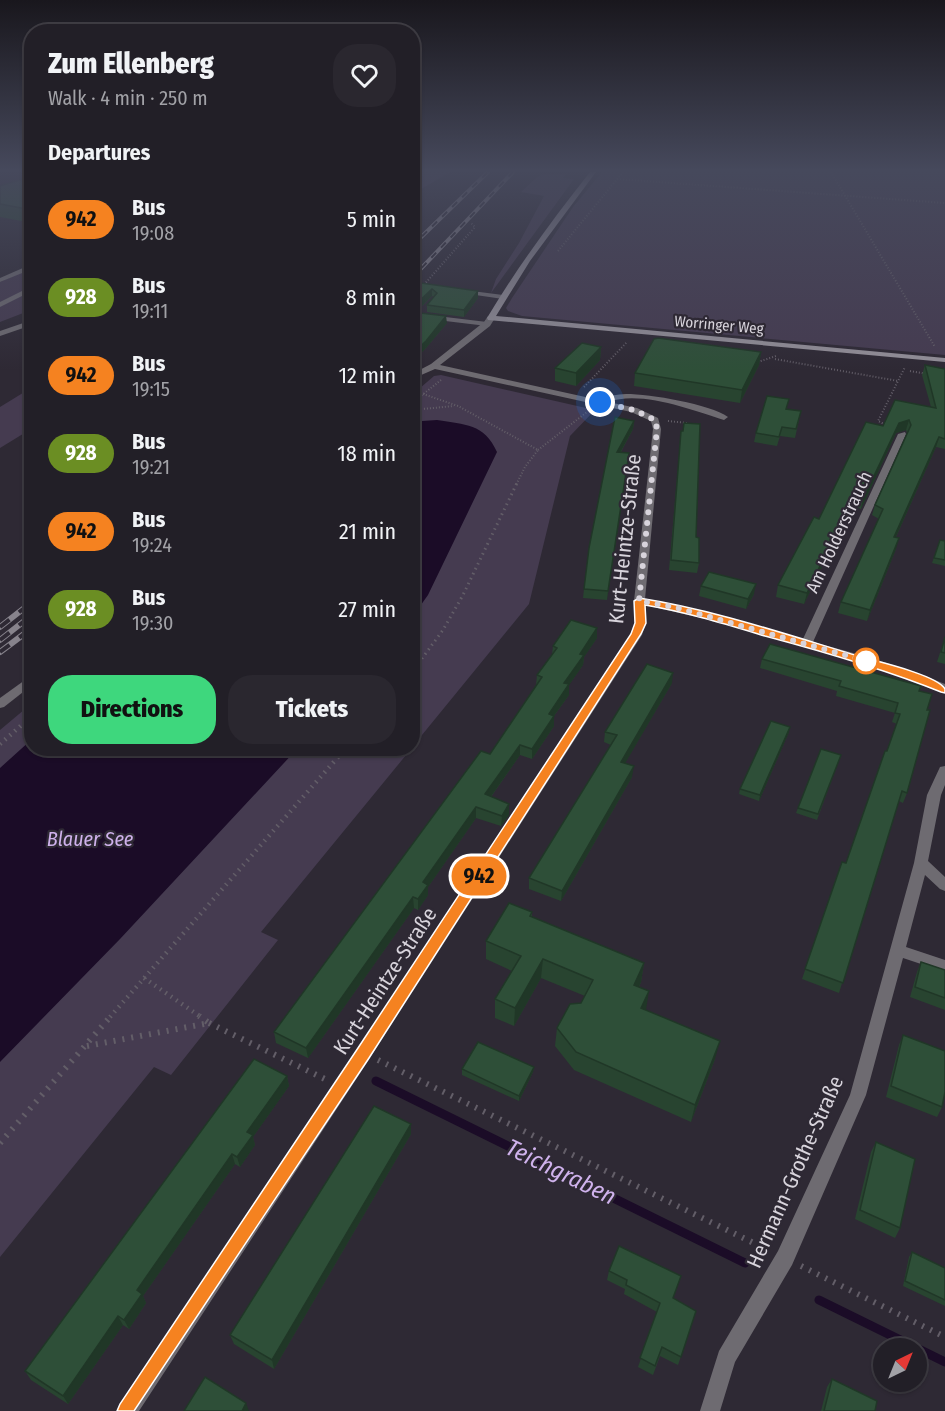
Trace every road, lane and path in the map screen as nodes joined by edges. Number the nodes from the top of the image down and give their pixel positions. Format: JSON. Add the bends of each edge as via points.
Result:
{"nodes":[{"id":1,"x":465,"y":238,"type":"edge"},
{"id":2,"x":544,"y":238,"type":"edge"},
{"id":3,"x":569,"y":238,"type":"edge"},
{"id":4,"x":871,"y":238,"type":"edge"},
{"id":5,"x":558,"y":251,"type":"dead end"},
{"id":6,"x":24,"y":270,"type":"edge"},
{"id":7,"x":12,"y":274,"type":"dead end"},
{"id":8,"x":24,"y":275,"type":"edge"},
{"id":9,"x":0,"y":280,"type":"edge"},
{"id":10,"x":422,"y":287,"type":"edge"},
{"id":11,"x":452,"y":291,"type":"edge"},
{"id":12,"x":24,"y":292,"type":"edge"},
{"id":13,"x":503,"y":297,"type":"junction"},
{"id":14,"x":0,"y":305,"type":"edge"},
{"id":15,"x":425,"y":308,"type":"edge"},
{"id":16,"x":420,"y":312,"type":"edge"},
{"id":17,"x":420,"y":315,"type":"edge"},
{"id":18,"x":489,"y":321,"type":"junction"},
{"id":19,"x":24,"y":325,"type":"edge"},
{"id":20,"x":638,"y":331,"type":"junction"},
{"id":21,"x":0,"y":334,"type":"edge"},
{"id":22,"x":626,"y":344,"type":"junction"},
{"id":23,"x":636,"y":345,"type":"dead end"},
{"id":24,"x":787,"y":345,"type":"junction"},
{"id":25,"x":910,"y":356,"type":"junction"},
{"id":26,"x":774,"y":358,"type":"junction"},
{"id":27,"x":944,"y":359,"type":"edge"},
{"id":28,"x":746,"y":362,"type":"edge"},
{"id":29,"x":434,"y":366,"type":"junction"},
{"id":30,"x":904,"y":369,"type":"junction"},
{"id":31,"x":453,"y":370,"type":"junction"},
{"id":32,"x":420,"y":373,"type":"edge"},
{"id":33,"x":935,"y":376,"type":"edge"},
{"id":34,"x":898,"y":381,"type":"junction"},
{"id":35,"x":423,"y":394,"type":"junction"},
{"id":36,"x":420,"y":396,"type":"edge"},
{"id":37,"x":572,"y":396,"type":"junction"},
{"id":38,"x":600,"y":402,"type":"junction"},
{"id":39,"x":458,"y":406,"type":"junction"},
{"id":40,"x":420,"y":409,"type":"edge"},
{"id":41,"x":724,"y":417,"type":"dead end"},
{"id":42,"x":902,"y":434,"type":"joint"},
{"id":43,"x":538,"y":450,"type":"junction"},
{"id":44,"x":639,"y":601,"type":"junction"},
{"id":45,"x":806,"y":644,"type":"junction"},
{"id":46,"x":420,"y":661,"type":"edge"},
{"id":47,"x":24,"y":685,"type":"edge"},
{"id":48,"x":945,"y":689,"type":"edge"},
{"id":49,"x":0,"y":704,"type":"edge"},
{"id":50,"x":24,"y":723,"type":"edge"},
{"id":51,"x":0,"y":744,"type":"edge"},
{"id":52,"x":339,"y":756,"type":"edge"},
{"id":53,"x":945,"y":770,"type":"edge"},
{"id":54,"x":921,"y":863,"type":"junction"},
{"id":55,"x":945,"y":885,"type":"edge"},
{"id":56,"x":896,"y":950,"type":"junction"},
{"id":57,"x":945,"y":966,"type":"edge"},
{"id":58,"x":144,"y":978,"type":"junction"},
{"id":59,"x":209,"y":1023,"type":"junction"},
{"id":60,"x":87,"y":1046,"type":"junction"},
{"id":61,"x":364,"y":1053,"type":"junction"},
{"id":62,"x":341,"y":1087,"type":"junction"},
{"id":63,"x":0,"y":1143,"type":"edge"},
{"id":64,"x":785,"y":1258,"type":"junction"},
{"id":65,"x":945,"y":1337,"type":"edge"},
{"id":66,"x":127,"y":1411,"type":"edge"},
{"id":67,"x":710,"y":1411,"type":"edge"}],
"edges":[{"from":1,"to":10,"type":"path"},
{"from":2,"to":13,"type":"street"},
{"from":3,"to":5,"type":"path"},
{"from":4,"to":27,"type":"path"},
{"from":6,"to":9,"type":"street"},
{"from":7,"to":8,"type":"street"},
{"from":11,"to":13,"type":"lane"},
{"from":12,"to":14,"type":"street"},
{"from":13,"to":18,"type":"street"},
{"from":15,"to":16,"type":"lane"},
{"from":17,"to":18,"type":"lane"},
{"from":18,"to":20,"type":"street","name":"Worringer Weg"},
{"from":18,"to":29,"type":"street"},
{"from":19,"to":21,"type":"street"},
{"from":20,"to":22,"type":"path"},
{"from":20,"to":24,"type":"street","name":"Worringer Weg"},
{"from":22,"to":23,"type":"path"},
{"from":22,"to":37,"type":"path"},
{"from":24,"to":25,"type":"street","name":"Worringer Weg"},
{"from":24,"to":26,"type":"path"},
{"from":25,"to":27,"type":"street","name":"Worringer Weg"},
{"from":25,"to":30,"type":"path"},
{"from":26,"to":28,"type":"path"},
{"from":26,"to":34,"type":"path"},
{"from":29,"to":31,"type":"street"},
{"from":29,"to":32,"type":"street"},
{"from":30,"to":33,"type":"path"},
{"from":30,"to":34,"type":"path"},
{"from":31,"to":35,"type":"path"},
{"from":31,"to":37,"type":"street"},
{"from":34,"to":42,"type":"path","via":[[878,421]]},
{"from":35,"to":36,"type":"path"},
{"from":35,"to":39,"type":"path"},
{"from":37,"to":38,"type":"street"},
{"from":38,"to":41,"type":"street","via":[[620,395],[637,397],[703,408]]},
{"from":38,"to":43,"type":"path"},
{"from":38,"to":44,"type":"street","name":"Kurt-Heintze-Straße","via":[[634,410],[655,420],[657,429]]},
{"from":39,"to":40,"type":"path"},
{"from":39,"to":43,"type":"path"},
{"from":42,"to":45,"type":"street","name":"Am Holderstrauch"},
{"from":43,"to":46,"type":"path","via":[[525,467],[463,595]]},
{"from":44,"to":45,"type":"street"},
{"from":44,"to":61,"type":"street","name":"Kurt-Heintze-Straße","via":[[641,623],[636,634]]},
{"from":45,"to":48,"type":"street"},
{"from":47,"to":49,"type":"street"},
{"from":50,"to":51,"type":"path"},
{"from":52,"to":58,"type":"path"},
{"from":53,"to":54,"type":"street","name":"Hermann-Grothe-Straße","via":[[934,795]]},
{"from":54,"to":55,"type":"street"},
{"from":54,"to":56,"type":"street","name":"Hermann-Grothe-Straße"},
{"from":56,"to":57,"type":"street"},
{"from":56,"to":64,"type":"street","name":"Hermann-Grothe-Straße","via":[[858,1095]]},
{"from":58,"to":59,"type":"path"},
{"from":58,"to":60,"type":"path"},
{"from":59,"to":60,"type":"path"},
{"from":59,"to":62,"type":"path"},
{"from":60,"to":63,"type":"path"},
{"from":61,"to":62,"type":"street","name":"Kurt-Heintze-Straße"},
{"from":61,"to":64,"type":"path"},
{"from":62,"to":66,"type":"street","name":"Kurt-Heintze-Straße"},
{"from":64,"to":65,"type":"path"},
{"from":64,"to":67,"type":"street","name":"Hermann-Grothe-Straße","via":[[726,1358]]}]}
